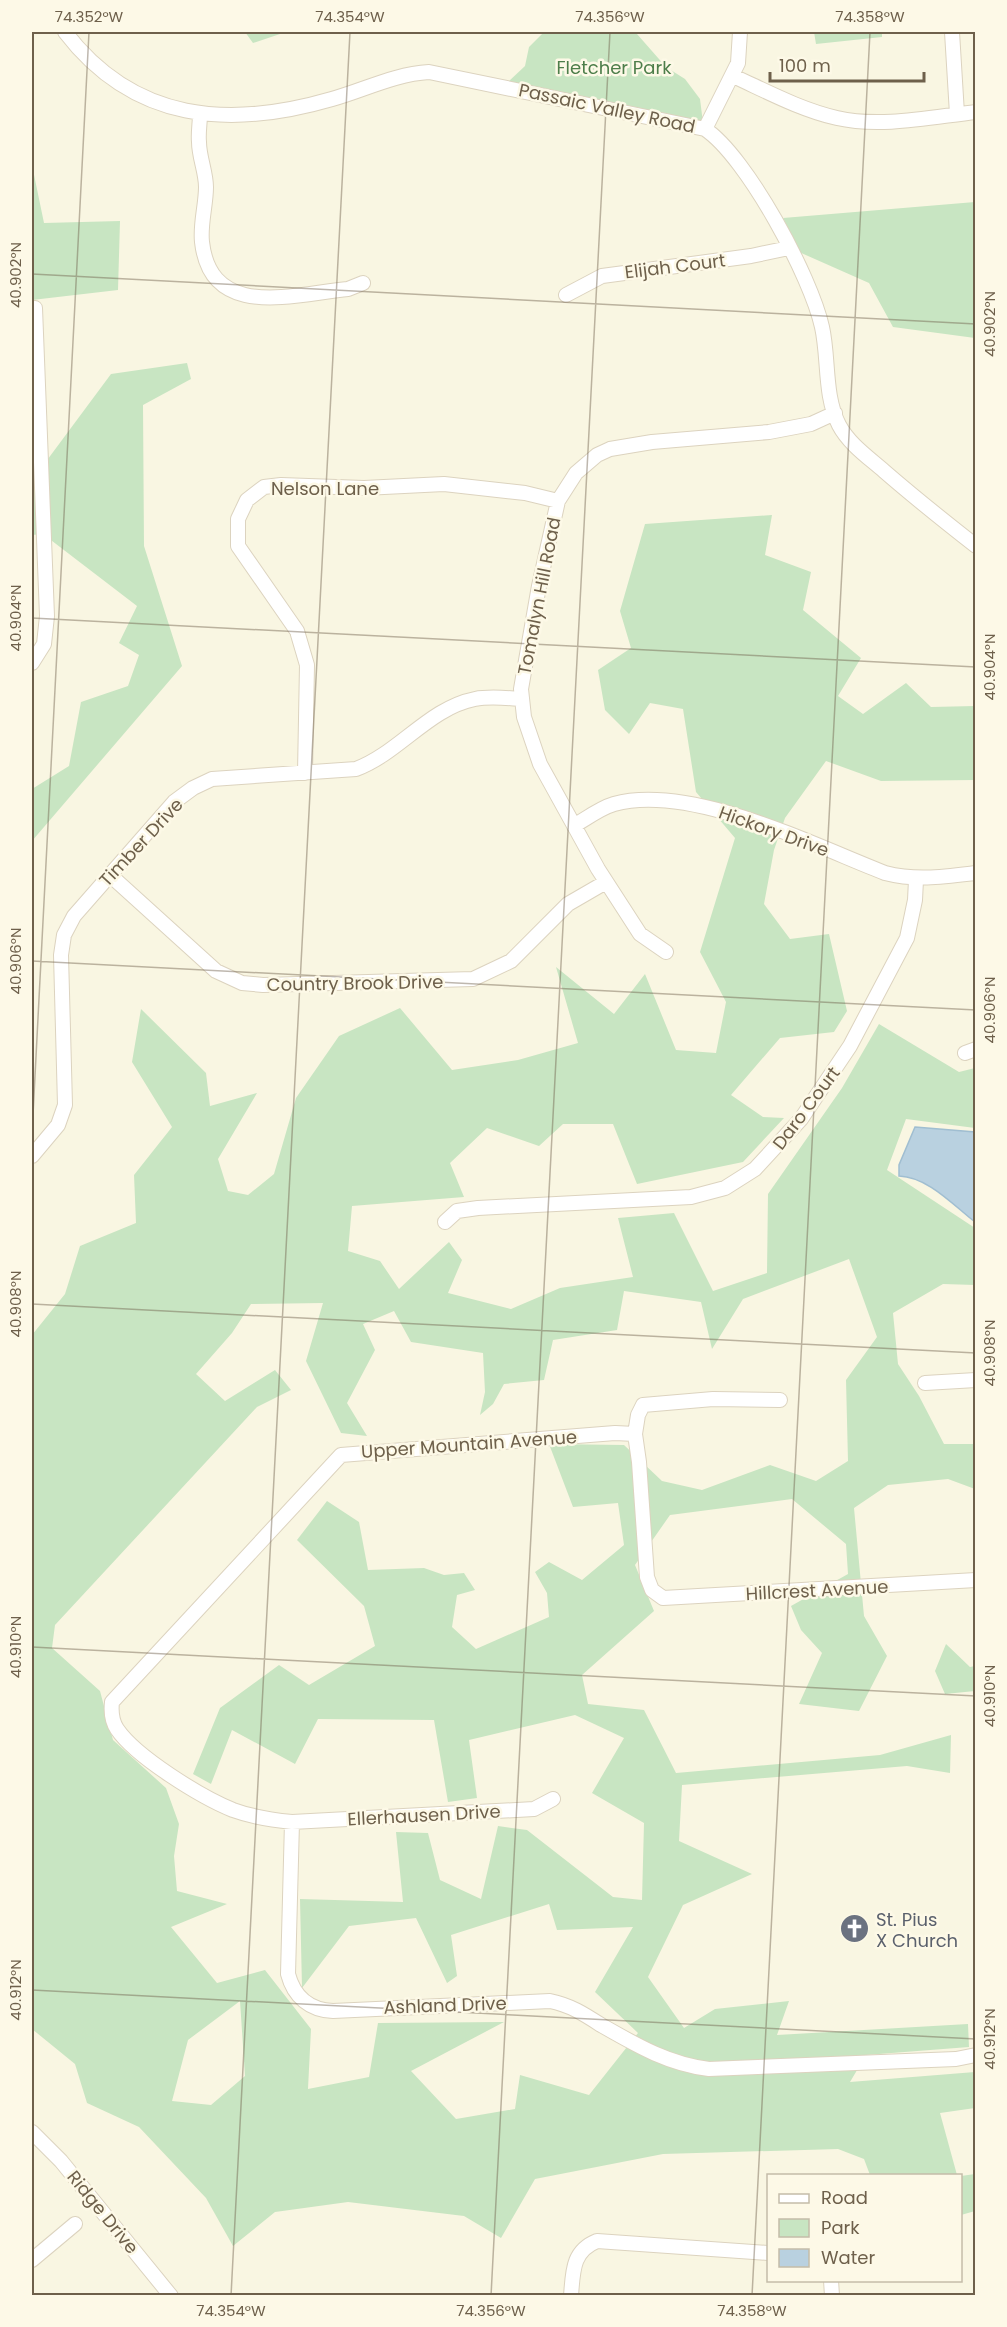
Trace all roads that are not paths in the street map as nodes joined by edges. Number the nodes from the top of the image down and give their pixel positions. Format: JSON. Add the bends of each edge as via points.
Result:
{"nodes":[{"id":1,"x":65,"y":32,"type":"edge"},
{"id":2,"x":740,"y":32,"type":"edge"},
{"id":3,"x":952,"y":32,"type":"edge"},
{"id":4,"x":733,"y":76,"type":"junction"},
{"id":5,"x":975,"y":112,"type":"edge"},
{"id":6,"x":200,"y":114,"type":"junction"},
{"id":7,"x":957,"y":114,"type":"junction"},
{"id":8,"x":705,"y":129,"type":"junction"},
{"id":9,"x":789,"y":248,"type":"junction"},
{"id":10,"x":363,"y":283,"type":"dead end"},
{"id":11,"x":566,"y":295,"type":"dead end"},
{"id":12,"x":35,"y":308,"type":"dead end"},
{"id":13,"x":35,"y":386,"type":"edge"},
{"id":14,"x":835,"y":413,"type":"junction"},
{"id":15,"x":558,"y":501,"type":"junction"},
{"id":16,"x":975,"y":546,"type":"edge"},
{"id":17,"x":32,"y":663,"type":"edge"},
{"id":18,"x":521,"y":699,"type":"junction"},
{"id":19,"x":305,"y":773,"type":"junction"},
{"id":20,"x":574,"y":826,"type":"junction"},
{"id":21,"x":975,"y":873,"type":"edge"},
{"id":22,"x":110,"y":875,"type":"junction"},
{"id":23,"x":916,"y":880,"type":"junction"},
{"id":24,"x":606,"y":882,"type":"junction"},
{"id":25,"x":666,"y":952,"type":"dead end"},
{"id":26,"x":32,"y":1156,"type":"edge"},
{"id":27,"x":445,"y":1222,"type":"dead end"},
{"id":28,"x":975,"y":1380,"type":"edge"},
{"id":29,"x":925,"y":1383,"type":"dead end"},
{"id":30,"x":780,"y":1400,"type":"dead end"},
{"id":31,"x":635,"y":1434,"type":"junction"},
{"id":32,"x":975,"y":1580,"type":"edge"},
{"id":33,"x":553,"y":1799,"type":"dead end"},
{"id":34,"x":292,"y":1822,"type":"junction"},
{"id":35,"x":975,"y":2055,"type":"edge"},
{"id":36,"x":32,"y":2132,"type":"edge"},
{"id":37,"x":75,"y":2224,"type":"dead end"},
{"id":38,"x":767,"y":2253,"type":"edge"},
{"id":39,"x":32,"y":2260,"type":"edge"},
{"id":40,"x":171,"y":2295,"type":"edge"},
{"id":41,"x":571,"y":2295,"type":"edge"}],
"edges":[{"from":1,"to":6,"type":"street","name":"Passaic Valley Road","via":[[121,86],[159,105]]},
{"from":2,"to":4,"type":"street","via":[[740,56]]},
{"from":3,"to":7,"type":"street"},
{"from":4,"to":7,"type":"street","via":[[843,119],[882,121]]},
{"from":4,"to":8,"type":"street"},
{"from":5,"to":7,"type":"street"},
{"from":6,"to":8,"type":"street","name":"Passaic Valley Road","via":[[291,111],[408,74],[429,72]]},
{"from":6,"to":10,"type":"street","via":[[199,143],[206,184],[202,242],[216,281],[233,294],[254,297],[348,289]]},
{"from":8,"to":9,"type":"street","name":"Passaic Valley Road","via":[[734,154]]},
{"from":9,"to":11,"type":"street","name":"Elijah Court","via":[[602,276]]},
{"from":9,"to":14,"type":"street","name":"Passaic Valley Road","via":[[819,314]]},
{"from":12,"to":13,"type":"street"},
{"from":13,"to":17,"type":"street","via":[[47,616],[44,644]]},
{"from":14,"to":15,"type":"street","name":"Tomalyn Hill Road","via":[[811,424],[769,432],[610,449],[576,473]]},
{"from":14,"to":16,"type":"street","name":"Passaic Valley Road","via":[[841,428],[859,449]]},
{"from":15,"to":18,"type":"street","name":"Tomalyn Hill Road","via":[[539,586]]},
{"from":15,"to":19,"type":"street","name":"Nelson Lane","via":[[444,484],[364,488],[281,485],[264,487],[247,500],[238,519],[238,546],[297,631],[307,665]]},
{"from":18,"to":19,"type":"street","name":"Timber Drive","via":[[488,698],[460,704],[369,764],[342,772]]},
{"from":18,"to":20,"type":"street","name":"Tomalyn Hill Road","via":[[540,764]]},
{"from":19,"to":22,"type":"street","name":"Timber Drive","via":[[226,776],[199,784],[174,802]]},
{"from":20,"to":23,"type":"street","name":"Hickory Drive","via":[[600,810],[627,802],[688,804],[715,809],[885,873]]},
{"from":20,"to":24,"type":"street","name":"Tomalyn Hill Road"},
{"from":21,"to":23,"type":"street","name":"Hickory Drive"},
{"from":22,"to":24,"type":"street","name":"Country Brook Drive","via":[[216,971],[242,983],[262,985],[473,980],[511,961],[568,903]]},
{"from":22,"to":26,"type":"street","name":"Timber Drive","via":[[74,916],[64,934],[61,969],[65,1106],[58,1125]]},
{"from":23,"to":27,"type":"street","name":"Daro Court","via":[[907,938],[850,1046],[801,1119],[755,1169],[725,1188],[691,1197],[478,1208],[457,1211]]},
{"from":24,"to":25,"type":"street","name":"Tomalyn Hill Road","via":[[640,934]]},
{"from":28,"to":29,"type":"street"},
{"from":30,"to":31,"type":"street","via":[[713,1399],[644,1405]]},
{"from":31,"to":32,"type":"street","name":"Hillcrest Avenue","via":[[647,1577],[660,1597],[670,1600]]},
{"from":31,"to":34,"type":"street","name":"Upper Mountain Avenue","via":[[341,1455],[112,1702],[111,1714],[117,1729],[155,1765],[234,1810]]},
{"from":33,"to":34,"type":"street","name":"Ellerhausen Drive","via":[[534,1809]]},
{"from":34,"to":35,"type":"street","name":"Ashland Drive","via":[[288,1974],[301,1999],[319,2009],[557,2002],[571,2006],[655,2055],[709,2070]]},
{"from":36,"to":40,"type":"street","name":"Ridge Drive","via":[[61,2161]]},
{"from":37,"to":39,"type":"street","name":"Ridge Drive"},
{"from":38,"to":41,"type":"street","via":[[597,2241],[584,2248],[576,2259]]}]}
